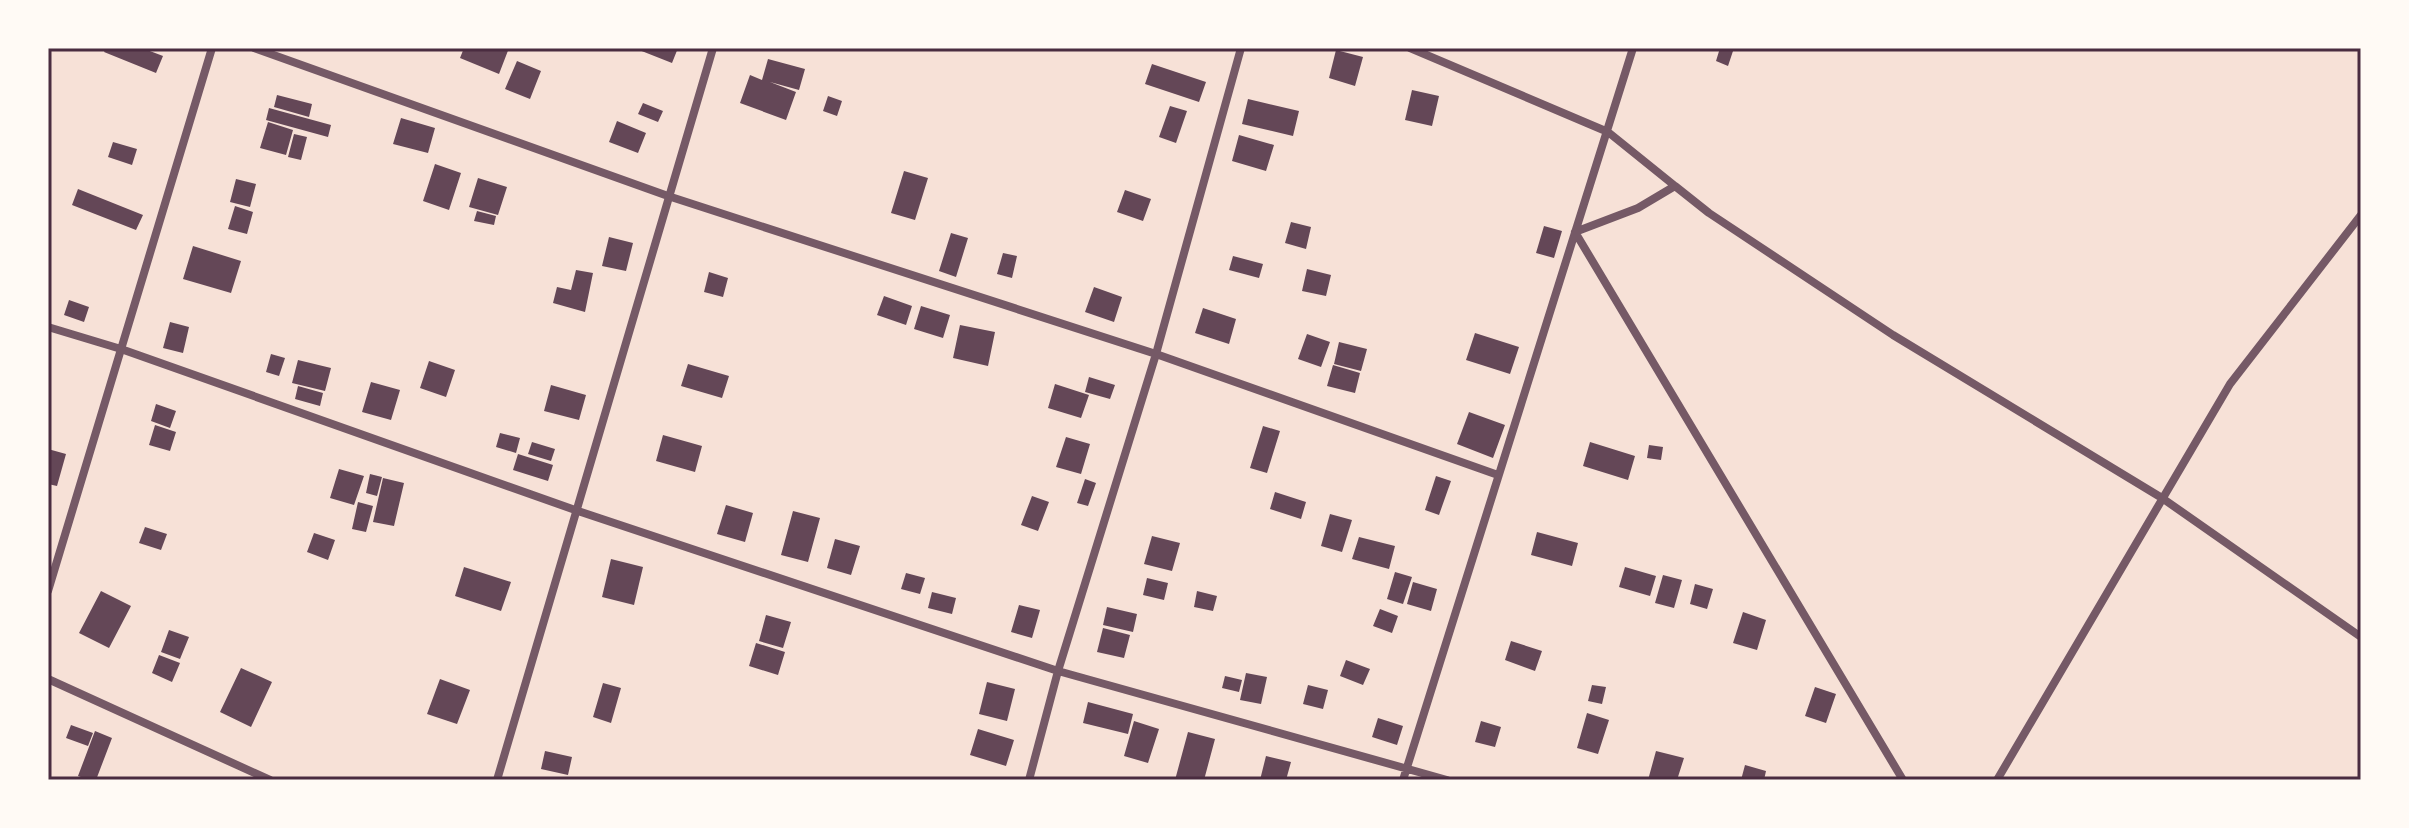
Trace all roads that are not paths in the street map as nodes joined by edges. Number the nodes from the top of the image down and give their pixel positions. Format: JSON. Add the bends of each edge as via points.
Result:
{"nodes":[{"id":1,"x":212,"y":48,"type":"edge"},
{"id":2,"x":254,"y":48,"type":"edge"},
{"id":3,"x":713,"y":48,"type":"edge"},
{"id":4,"x":1241,"y":48,"type":"edge"},
{"id":5,"x":1410,"y":48,"type":"edge"},
{"id":6,"x":1633,"y":48,"type":"edge"},
{"id":7,"x":1608,"y":132,"type":"junction"},
{"id":8,"x":1675,"y":186,"type":"junction"},
{"id":9,"x":668,"y":196,"type":"junction"},
{"id":10,"x":2361,"y":215,"type":"edge"},
{"id":11,"x":1575,"y":232,"type":"junction"},
{"id":12,"x":48,"y":327,"type":"edge"},
{"id":13,"x":121,"y":349,"type":"junction"},
{"id":14,"x":1156,"y":354,"type":"junction"},
{"id":15,"x":1498,"y":475,"type":"junction"},
{"id":16,"x":2162,"y":498,"type":"junction"},
{"id":17,"x":578,"y":511,"type":"junction"},
{"id":18,"x":48,"y":591,"type":"edge"},
{"id":19,"x":2361,"y":637,"type":"edge"},
{"id":20,"x":1058,"y":671,"type":"junction"},
{"id":21,"x":48,"y":679,"type":"edge"},
{"id":22,"x":1406,"y":769,"type":"junction"},
{"id":23,"x":270,"y":780,"type":"edge"},
{"id":24,"x":497,"y":780,"type":"edge"},
{"id":25,"x":1029,"y":780,"type":"edge"},
{"id":26,"x":1403,"y":780,"type":"edge"},
{"id":27,"x":1447,"y":780,"type":"edge"},
{"id":28,"x":1903,"y":780,"type":"edge"},
{"id":29,"x":1997,"y":780,"type":"edge"}],
"edges":[{"from":1,"to":13,"type":"street"},
{"from":2,"to":9,"type":"street"},
{"from":3,"to":9,"type":"street"},
{"from":4,"to":14,"type":"street"},
{"from":5,"to":7,"type":"street"},
{"from":6,"to":7,"type":"street"},
{"from":7,"to":8,"type":"street"},
{"from":7,"to":11,"type":"street"},
{"from":8,"to":11,"type":"street","via":[[1638,208]]},
{"from":8,"to":16,"type":"street","via":[[1893,335]]},
{"from":9,"to":14,"type":"street"},
{"from":9,"to":17,"type":"street"},
{"from":10,"to":16,"type":"street","via":[[2230,384]]},
{"from":11,"to":15,"type":"street"},
{"from":11,"to":28,"type":"street"},
{"from":12,"to":13,"type":"street"},
{"from":13,"to":17,"type":"street"},
{"from":13,"to":18,"type":"street"},
{"from":14,"to":15,"type":"street"},
{"from":14,"to":20,"type":"street"},
{"from":15,"to":22,"type":"street"},
{"from":16,"to":19,"type":"street"},
{"from":16,"to":29,"type":"street"},
{"from":17,"to":20,"type":"street"},
{"from":17,"to":24,"type":"street"},
{"from":20,"to":22,"type":"street"},
{"from":20,"to":25,"type":"street"},
{"from":21,"to":23,"type":"street"},
{"from":22,"to":26,"type":"street"},
{"from":22,"to":27,"type":"street"}]}
